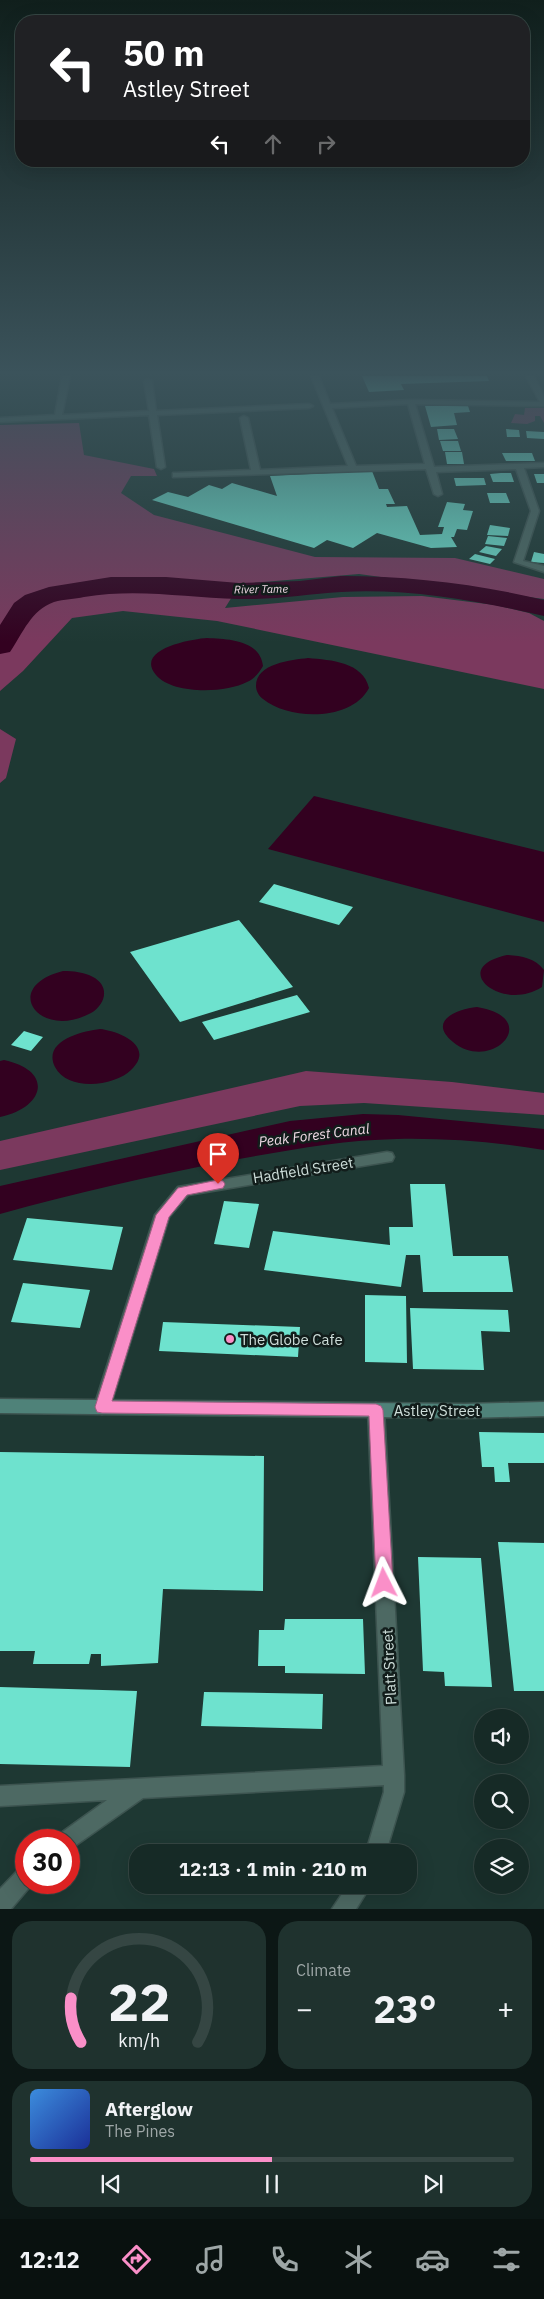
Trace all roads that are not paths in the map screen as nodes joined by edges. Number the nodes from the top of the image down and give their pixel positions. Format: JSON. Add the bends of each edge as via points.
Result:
{"nodes":[{"id":1,"x":254,"y":465,"type":"edge"},
{"id":2,"x":429,"y":465,"type":"edge"},
{"id":3,"x":542,"y":465,"type":"edge"},
{"id":4,"x":519,"y":466,"type":"junction"},
{"id":5,"x":352,"y":467,"type":"joint"},
{"id":6,"x":430,"y":468,"type":"junction"},
{"id":7,"x":256,"y":472,"type":"junction"},
{"id":8,"x":176,"y":475,"type":"dead end"},
{"id":9,"x":438,"y":494,"type":"dead end"},
{"id":10,"x":539,"y":512,"type":"edge"},
{"id":11,"x":544,"y":569,"type":"edge"},
{"id":12,"x":387,"y":1157,"type":"dead end"},
{"id":13,"x":0,"y":1406,"type":"edge"},
{"id":14,"x":102,"y":1407,"type":"junction"},
{"id":15,"x":544,"y":1409,"type":"edge"},
{"id":16,"x":376,"y":1410,"type":"junction"},
{"id":17,"x":394,"y":1775,"type":"junction"},
{"id":18,"x":138,"y":1790,"type":"junction"},
{"id":19,"x":0,"y":1796,"type":"edge"},
{"id":20,"x":80,"y":1831,"type":"edge"},
{"id":21,"x":378,"y":1844,"type":"edge"},
{"id":22,"x":15,"y":1888,"type":"edge"},
{"id":23,"x":354,"y":1894,"type":"edge"},
{"id":24,"x":0,"y":1905,"type":"edge"},
{"id":25,"x":343,"y":1909,"type":"edge"}],
"edges":[{"from":1,"to":7,"type":"street"},
{"from":2,"to":6,"type":"street"},
{"from":3,"to":4,"type":"street"},
{"from":4,"to":6,"type":"street"},
{"from":4,"to":10,"type":"street"},
{"from":5,"to":6,"type":"street"},
{"from":5,"to":7,"type":"street"},
{"from":6,"to":9,"type":"street"},
{"from":7,"to":8,"type":"street"},
{"from":10,"to":11,"type":"street","via":[[518,562]]},
{"from":12,"to":14,"type":"street","name":"Hadfield Street","via":[[183,1191],[162,1215]]},
{"from":13,"to":14,"type":"main road","name":"Astley Street"},
{"from":14,"to":16,"type":"main road","name":"Astley Street"},
{"from":15,"to":16,"type":"main road","name":"Astley Street"},
{"from":16,"to":17,"type":"street","name":"Platt Street"},
{"from":17,"to":18,"type":"street"},
{"from":17,"to":21,"type":"street","name":"Platt Street","via":[[394,1792]]},
{"from":18,"to":19,"type":"street"},
{"from":18,"to":20,"type":"street"},
{"from":22,"to":24,"type":"street"},
{"from":23,"to":25,"type":"street"}]}
